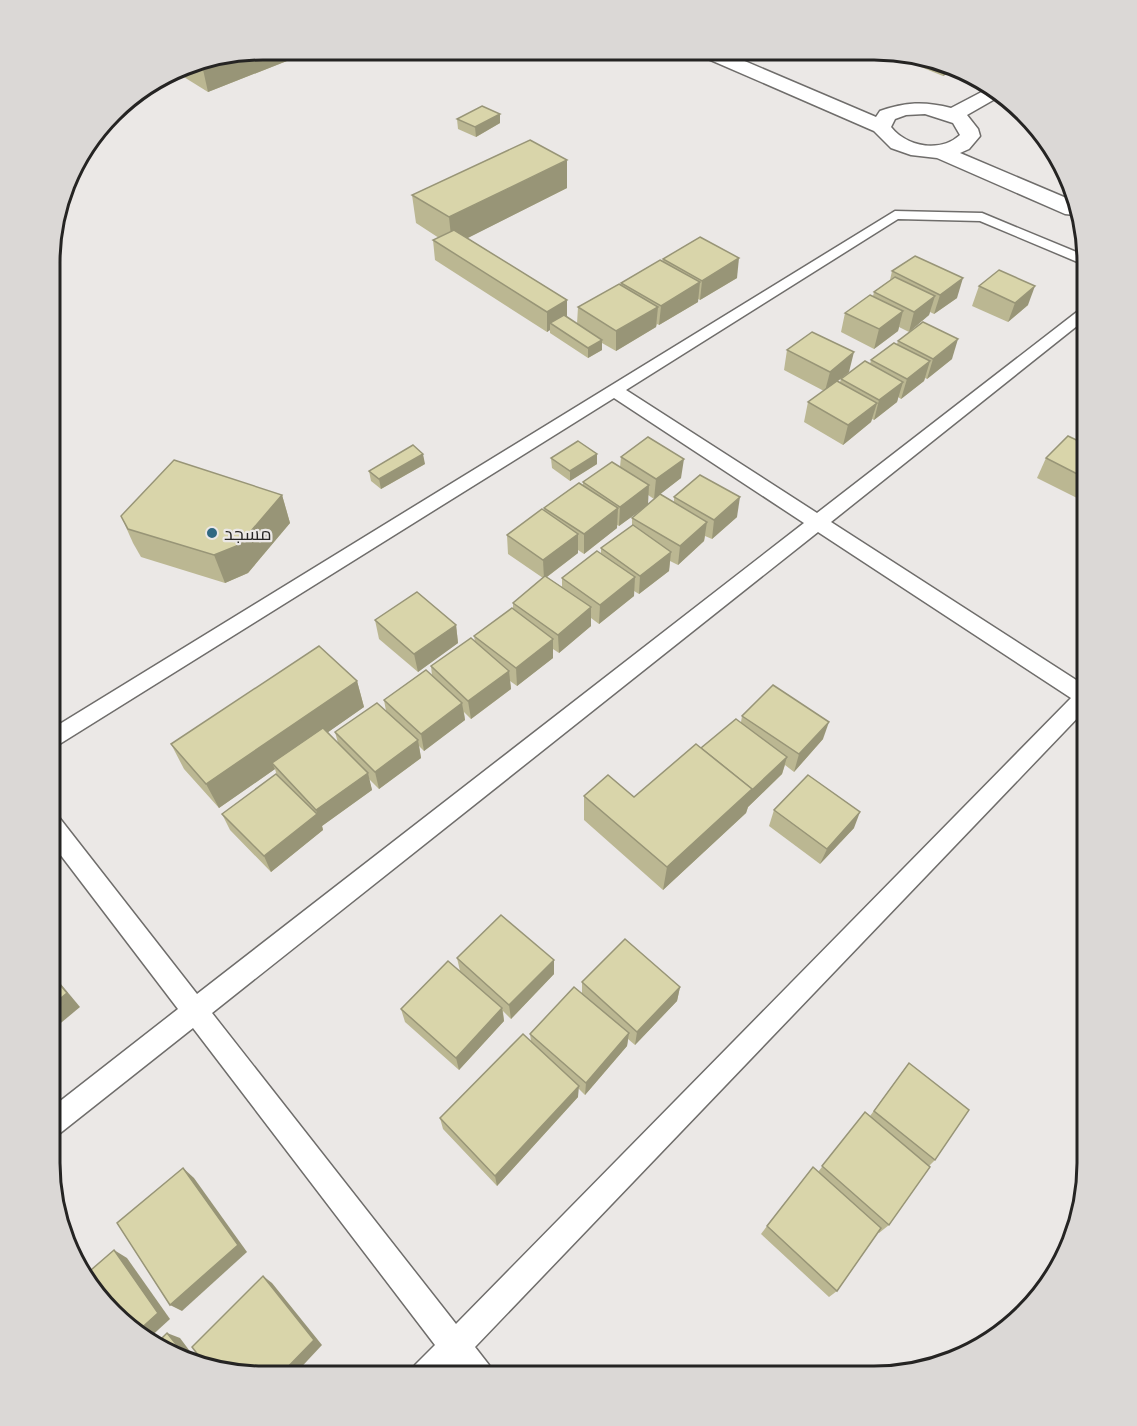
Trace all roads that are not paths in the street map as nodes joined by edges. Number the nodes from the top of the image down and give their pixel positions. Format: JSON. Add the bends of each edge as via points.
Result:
{"nodes":[{"id":1,"x":727,"y":60,"type":"edge"},
{"id":2,"x":768,"y":60,"type":"edge"},
{"id":3,"x":852,"y":94,"type":"dead end"},
{"id":4,"x":988,"y":95,"type":"edge"},
{"id":5,"x":874,"y":102,"type":"dead end"},
{"id":6,"x":895,"y":111,"type":"junction"},
{"id":7,"x":953,"y":115,"type":"junction"},
{"id":8,"x":881,"y":127,"type":"junction"},
{"id":9,"x":966,"y":142,"type":"junction"},
{"id":10,"x":938,"y":151,"type":"junction"},
{"id":11,"x":1060,"y":181,"type":"edge"},
{"id":12,"x":1069,"y":207,"type":"edge"},
{"id":13,"x":1077,"y":258,"type":"edge"},
{"id":14,"x":1077,"y":320,"type":"edge"},
{"id":15,"x":614,"y":390,"type":"junction"},
{"id":16,"x":818,"y":523,"type":"junction"},
{"id":17,"x":1077,"y":691,"type":"edge"},
{"id":18,"x":1077,"y":706,"type":"edge"},
{"id":19,"x":60,"y":735,"type":"edge"},
{"id":20,"x":60,"y":837,"type":"edge"},
{"id":21,"x":195,"y":1011,"type":"junction"},
{"id":22,"x":60,"y":1117,"type":"edge"},
{"id":23,"x":455,"y":1347,"type":"junction"},
{"id":24,"x":436,"y":1366,"type":"edge"},
{"id":25,"x":470,"y":1366,"type":"edge"}],
"edges":[{"from":1,"to":8,"type":"street"},
{"from":2,"to":3,"type":"street"},
{"from":4,"to":7,"type":"street"},
{"from":5,"to":6,"type":"street"},
{"from":6,"to":7,"type":"street","via":[[925,108]]},
{"from":6,"to":8,"type":"street","via":[[887,115]]},
{"from":7,"to":9,"type":"street","via":[[970,129]]},
{"from":8,"to":10,"type":"street","via":[[902,146]]},
{"from":9,"to":10,"type":"street"},
{"from":9,"to":11,"type":"street"},
{"from":10,"to":12,"type":"street"},
{"from":13,"to":15,"type":"lane","via":[[982,217],[895,215]]},
{"from":14,"to":16,"type":"lane"},
{"from":15,"to":16,"type":"lane"},
{"from":15,"to":19,"type":"lane"},
{"from":16,"to":17,"type":"lane"},
{"from":16,"to":21,"type":"lane"},
{"from":18,"to":23,"type":"lane"},
{"from":20,"to":21,"type":"lane"},
{"from":21,"to":22,"type":"lane"},
{"from":21,"to":23,"type":"lane"},
{"from":23,"to":24,"type":"lane"},
{"from":23,"to":25,"type":"lane"}]}
